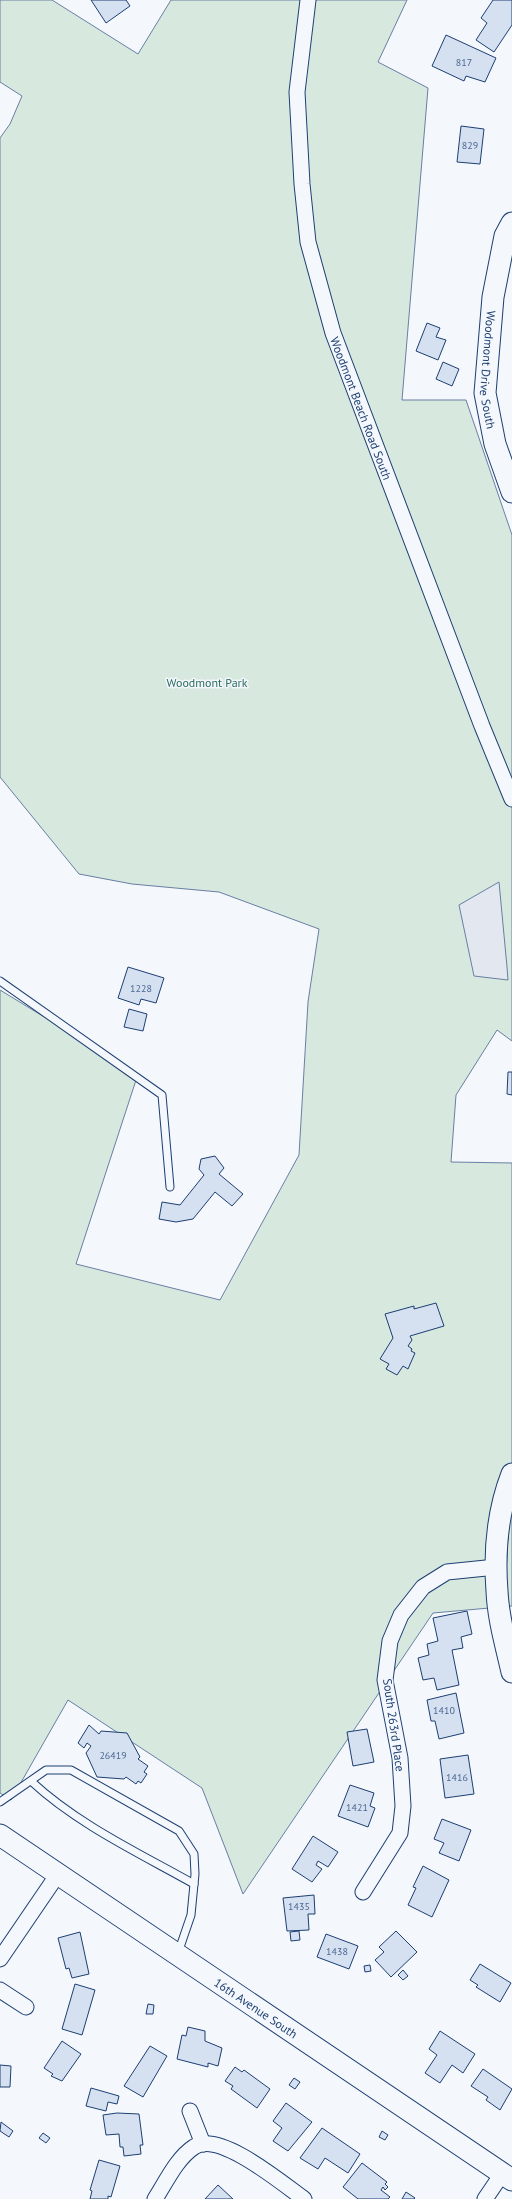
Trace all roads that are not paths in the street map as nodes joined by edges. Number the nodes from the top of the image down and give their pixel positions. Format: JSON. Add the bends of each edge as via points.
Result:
{"nodes":[{"id":1,"x":308,"y":0,"type":"edge"},
{"id":2,"x":512,"y":223,"type":"edge"},
{"id":3,"x":512,"y":492,"type":"edge"},
{"id":4,"x":512,"y":799,"type":"edge"},
{"id":5,"x":0,"y":981,"type":"edge"},
{"id":6,"x":170,"y":1186,"type":"dead end"},
{"id":7,"x":512,"y":1474,"type":"edge"},
{"id":8,"x":496,"y":1567,"type":"junction"},
{"id":9,"x":512,"y":1672,"type":"edge"},
{"id":10,"x":30,"y":1781,"type":"junction"},
{"id":11,"x":0,"y":1802,"type":"edge"},
{"id":12,"x":0,"y":1835,"type":"edge"},
{"id":13,"x":58,"y":1874,"type":"junction"},
{"id":14,"x":194,"y":1884,"type":"junction"},
{"id":15,"x":363,"y":1892,"type":"dead end"},
{"id":16,"x":178,"y":1955,"type":"junction"},
{"id":17,"x":0,"y":1959,"type":"edge"},
{"id":18,"x":0,"y":1990,"type":"edge"},
{"id":19,"x":26,"y":2007,"type":"dead end"},
{"id":20,"x":190,"y":2111,"type":"dead end"},
{"id":21,"x":203,"y":2144,"type":"junction"},
{"id":22,"x":507,"y":2177,"type":"edge"},
{"id":23,"x":155,"y":2199,"type":"edge"},
{"id":24,"x":304,"y":2199,"type":"edge"},
{"id":25,"x":485,"y":2199,"type":"edge"}],
"edges":[{"from":1,"to":4,"type":"street","name":"Woodmont Beach Road South","via":[[298,92],[302,184],[308,242],[333,333]]},
{"from":2,"to":3,"type":"main road","name":"Woodmont Drive South","via":[[505,236],[493,297],[485,393],[495,444]]},
{"from":5,"to":6,"type":"lane","via":[[162,1095]]},
{"from":7,"to":8,"type":"main road","via":[[502,1508]]},
{"from":8,"to":9,"type":"main road","via":[[500,1616]]},
{"from":8,"to":15,"type":"street","name":"South 263rd Place","via":[[446,1572],[423,1587],[401,1615],[390,1641],[385,1680],[400,1758],[403,1806],[400,1833]]},
{"from":10,"to":11,"type":"lane"},
{"from":10,"to":14,"type":"lane","via":[[45,1795],[103,1833]]},
{"from":10,"to":14,"type":"lane","via":[[46,1770],[71,1770],[179,1830],[194,1854]]},
{"from":12,"to":13,"type":"main road","name":"16th Avenue South"},
{"from":13,"to":16,"type":"main road","name":"16th Avenue South"},
{"from":13,"to":17,"type":"street"},
{"from":14,"to":16,"type":"lane","via":[[191,1915]]},
{"from":16,"to":22,"type":"main road","name":"16th Avenue South"},
{"from":18,"to":19,"type":"street"},
{"from":20,"to":21,"type":"street"},
{"from":21,"to":23,"type":"street","via":[[192,2148],[182,2159]]},
{"from":21,"to":24,"type":"street","via":[[236,2153]]},
{"from":22,"to":25,"type":"street"}]}
